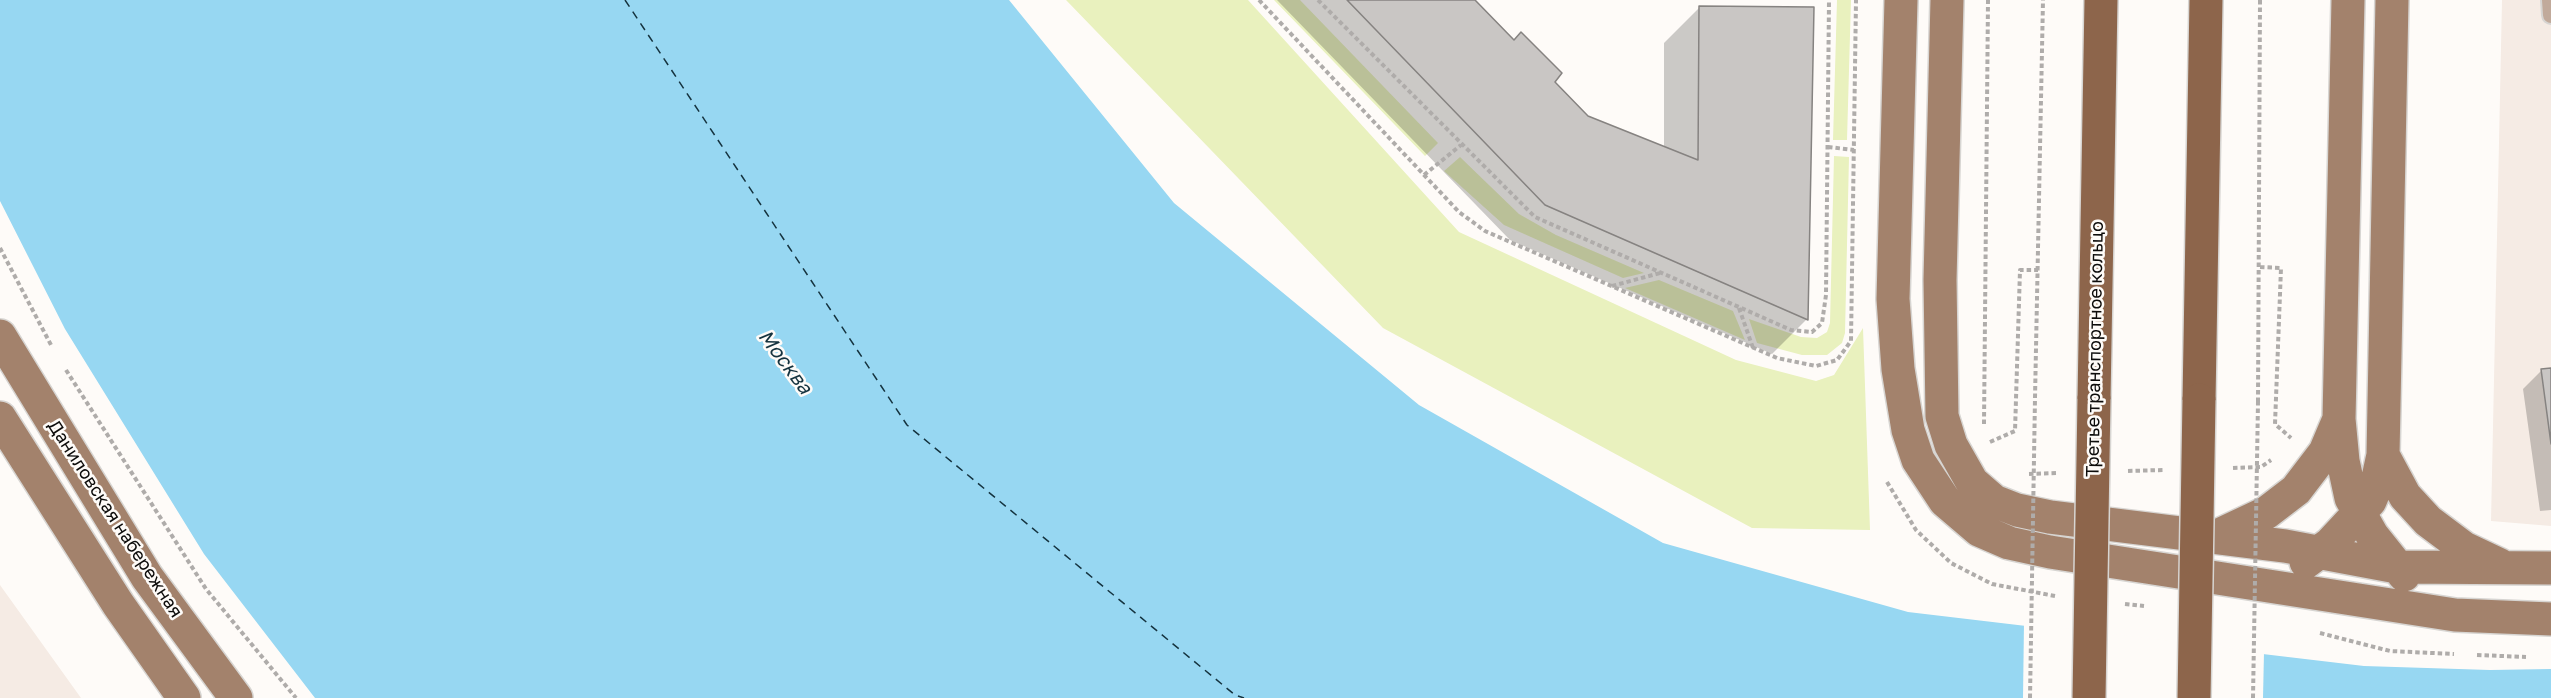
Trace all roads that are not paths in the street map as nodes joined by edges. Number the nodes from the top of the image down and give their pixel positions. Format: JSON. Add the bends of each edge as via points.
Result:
{"nodes":[{"id":1,"x":1901,"y":0,"type":"edge"},
{"id":2,"x":1947,"y":0,"type":"edge"},
{"id":3,"x":2101,"y":0,"type":"edge"},
{"id":4,"x":2206,"y":0,"type":"edge"},
{"id":5,"x":2348,"y":0,"type":"edge"},
{"id":6,"x":2392,"y":0,"type":"edge"},
{"id":7,"x":2550,"y":0,"type":"edge"},
{"id":8,"x":2551,"y":15,"type":"edge"},
{"id":9,"x":0,"y":336,"type":"edge"},
{"id":10,"x":0,"y":418,"type":"edge"},
{"id":11,"x":2339,"y":419,"type":"junction"},
{"id":12,"x":2383,"y":455,"type":"junction"},
{"id":13,"x":2358,"y":515,"type":"junction"},
{"id":14,"x":2215,"y":537,"type":"junction"},
{"id":15,"x":2320,"y":553,"type":"junction"},
{"id":16,"x":2397,"y":567,"type":"junction"},
{"id":17,"x":2551,"y":568,"type":"edge"},
{"id":18,"x":2509,"y":570,"type":"junction"},
{"id":19,"x":2261,"y":583,"type":"junction"},
{"id":20,"x":2455,"y":615,"type":"junction"},
{"id":21,"x":2551,"y":619,"type":"edge"},
{"id":22,"x":184,"y":698,"type":"edge"},
{"id":23,"x":236,"y":698,"type":"edge"},
{"id":24,"x":2089,"y":698,"type":"edge"},
{"id":25,"x":2194,"y":698,"type":"edge"}],
"edges":[{"from":1,"to":19,"type":"main road","via":[[1893,299],[1898,369],[1908,430],[1918,460],[1945,501],[1979,530],[2009,543]]},
{"from":2,"to":14,"type":"main road","via":[[1940,280],[1942,416],[1951,446],[1972,482],[1994,501],[2018,510]]},
{"from":3,"to":24,"type":"main road","name":"Третье транспортное кольцо","bridge":true},
{"from":4,"to":25,"type":"main road","bridge":true},
{"from":5,"to":11,"type":"main road"},
{"from":6,"to":12,"type":"main road"},
{"from":7,"to":8,"type":"lane"},
{"from":9,"to":23,"type":"main road","name":"Даниловская набережная","via":[[147,577]]},
{"from":10,"to":22,"type":"main road","via":[[118,604]]},
{"from":11,"to":13,"type":"main road","via":[[2343,461]]},
{"from":11,"to":14,"type":"main road","via":[[2325,452],[2296,490],[2266,513]]},
{"from":12,"to":13,"type":"main road","via":[[2376,487]]},
{"from":12,"to":18,"type":"main road","via":[[2405,496],[2428,521],[2464,548]]},
{"from":13,"to":15,"type":"main road"},
{"from":13,"to":16,"type":"main road"},
{"from":14,"to":15,"type":"main road"},
{"from":15,"to":16,"type":"main road"},
{"from":15,"to":19,"type":"main road"},
{"from":16,"to":18,"type":"main road"},
{"from":16,"to":20,"type":"main road"},
{"from":17,"to":18,"type":"main road"},
{"from":19,"to":20,"type":"main road"},
{"from":20,"to":21,"type":"main road"}]}
